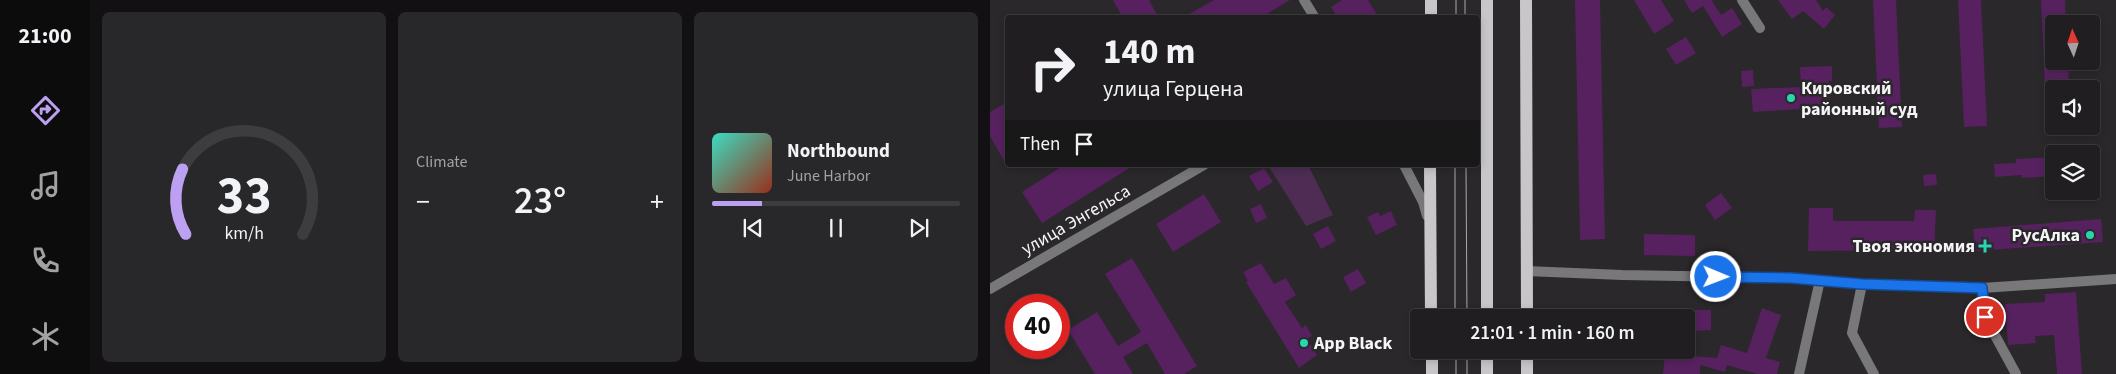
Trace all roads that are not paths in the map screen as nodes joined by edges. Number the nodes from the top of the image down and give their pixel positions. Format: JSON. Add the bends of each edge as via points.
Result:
{"nodes":[{"id":1,"x":1304,"y":0,"type":"edge"},
{"id":2,"x":1431,"y":0,"type":"edge"},
{"id":3,"x":1487,"y":0,"type":"edge"},
{"id":4,"x":1526,"y":0,"type":"edge"},
{"id":5,"x":1742,"y":0,"type":"edge"},
{"id":6,"x":1313,"y":15,"type":"edge"},
{"id":7,"x":1431,"y":15,"type":"edge"},
{"id":8,"x":1760,"y":28,"type":"dead end"},
{"id":9,"x":1201,"y":167,"type":"edge"},
{"id":10,"x":1405,"y":167,"type":"edge"},
{"id":11,"x":1430,"y":167,"type":"edge"},
{"id":12,"x":1430,"y":225,"type":"junction"},
{"id":13,"x":1526,"y":271,"type":"junction"},
{"id":14,"x":2116,"y":279,"type":"edge"},
{"id":15,"x":1820,"y":280,"type":"junction"},
{"id":16,"x":1862,"y":284,"type":"junction"},
{"id":17,"x":1982,"y":288,"type":"junction"},
{"id":18,"x":990,"y":289,"type":"edge"},
{"id":19,"x":1431,"y":309,"type":"edge"},
{"id":20,"x":1488,"y":309,"type":"edge"},
{"id":21,"x":1527,"y":309,"type":"edge"},
{"id":22,"x":1432,"y":359,"type":"edge"},
{"id":23,"x":1487,"y":359,"type":"edge"},
{"id":24,"x":1527,"y":359,"type":"edge"},
{"id":25,"x":1432,"y":374,"type":"edge"},
{"id":26,"x":1487,"y":374,"type":"edge"},
{"id":27,"x":1527,"y":374,"type":"edge"},
{"id":28,"x":1799,"y":374,"type":"edge"},
{"id":29,"x":1874,"y":374,"type":"edge"},
{"id":30,"x":2016,"y":374,"type":"edge"}],
"edges":[{"from":1,"to":6,"type":"street"},
{"from":2,"to":7,"type":"main road"},
{"from":3,"to":20,"type":"main road"},
{"from":4,"to":13,"type":"main road"},
{"from":5,"to":8,"type":"street"},
{"from":9,"to":18,"type":"street","name":"улица Энгельса"},
{"from":10,"to":12,"type":"street","via":[[1423,202]]},
{"from":11,"to":12,"type":"main road"},
{"from":12,"to":19,"type":"main road"},
{"from":13,"to":15,"type":"street"},
{"from":13,"to":21,"type":"main road"},
{"from":14,"to":17,"type":"street"},
{"from":15,"to":16,"type":"street"},
{"from":15,"to":28,"type":"street"},
{"from":16,"to":17,"type":"street"},
{"from":16,"to":29,"type":"street","via":[[1852,333]]},
{"from":17,"to":30,"type":"street","via":[[1985,317]]},
{"from":22,"to":25,"type":"main road"},
{"from":23,"to":26,"type":"main road"},
{"from":24,"to":27,"type":"main road"}]}
